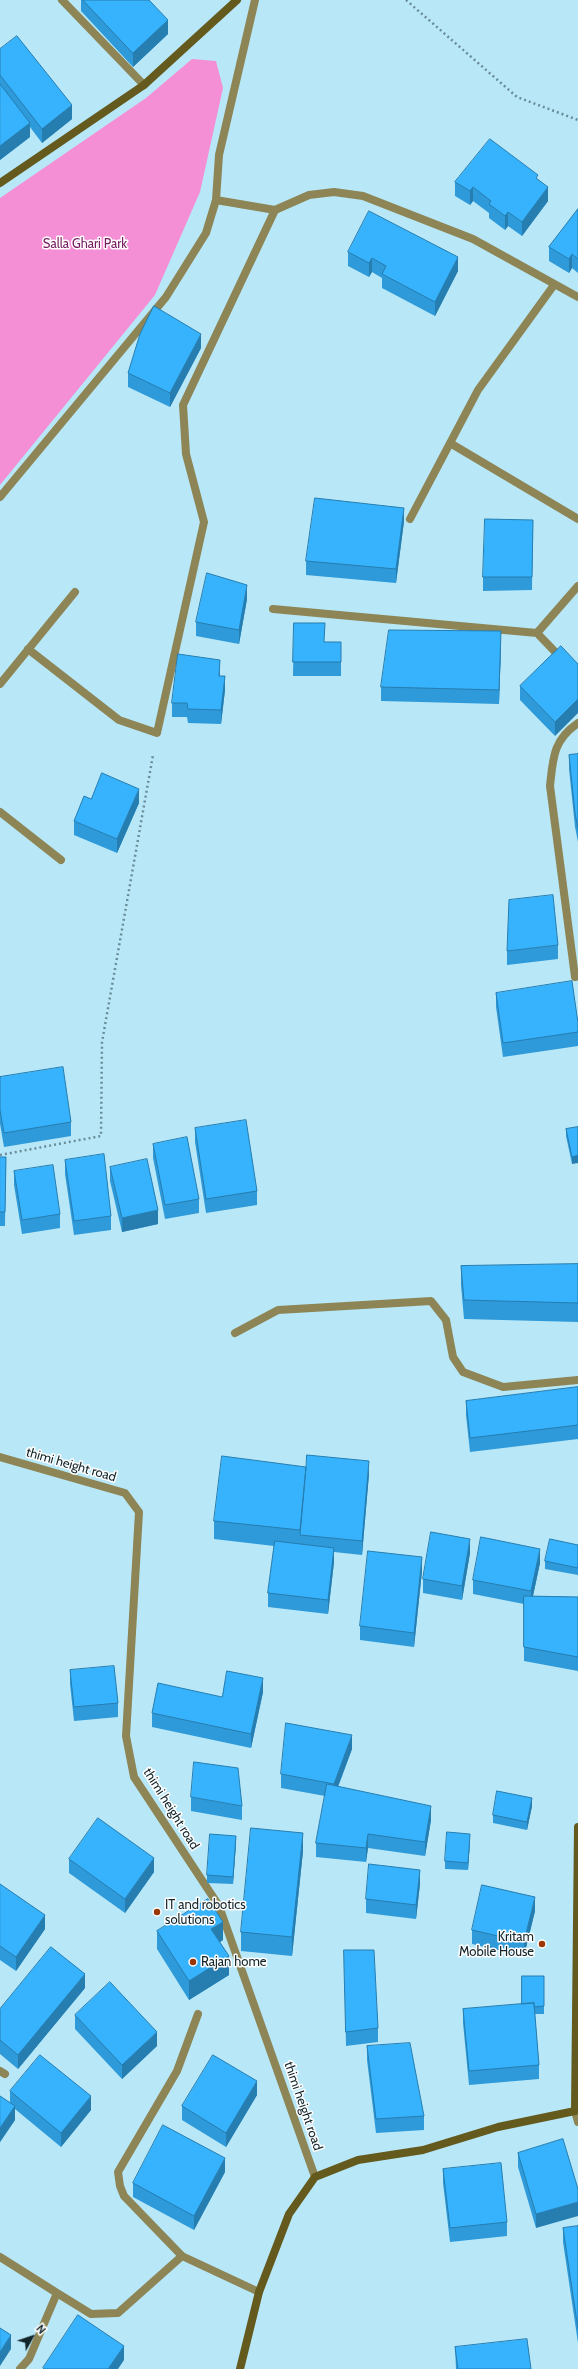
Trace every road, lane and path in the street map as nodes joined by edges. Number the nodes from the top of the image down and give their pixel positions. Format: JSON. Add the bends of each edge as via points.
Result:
{"nodes":[{"id":1,"x":62,"y":0,"type":"edge"},
{"id":2,"x":237,"y":0,"type":"edge"},
{"id":3,"x":255,"y":0,"type":"edge"},
{"id":4,"x":406,"y":0,"type":"edge"},
{"id":5,"x":144,"y":85,"type":"junction"},
{"id":6,"x":578,"y":120,"type":"edge"},
{"id":7,"x":0,"y":183,"type":"edge"},
{"id":8,"x":216,"y":200,"type":"junction"},
{"id":9,"x":276,"y":210,"type":"junction"},
{"id":10,"x":554,"y":286,"type":"junction"},
{"id":11,"x":578,"y":297,"type":"edge"},
{"id":12,"x":450,"y":443,"type":"junction"},
{"id":13,"x":0,"y":497,"type":"edge"},
{"id":14,"x":410,"y":519,"type":"dead end"},
{"id":15,"x":578,"y":519,"type":"edge"},
{"id":16,"x":578,"y":586,"type":"edge"},
{"id":17,"x":75,"y":592,"type":"dead end"},
{"id":18,"x":273,"y":609,"type":"dead end"},
{"id":19,"x":537,"y":633,"type":"junction"},
{"id":20,"x":28,"y":649,"type":"junction"},
{"id":21,"x":568,"y":664,"type":"edge"},
{"id":22,"x":0,"y":684,"type":"edge"},
{"id":23,"x":578,"y":723,"type":"edge"},
{"id":24,"x":157,"y":733,"type":"junction"},
{"id":25,"x":0,"y":812,"type":"edge"},
{"id":26,"x":61,"y":860,"type":"dead end"},
{"id":27,"x":575,"y":977,"type":"dead end"},
{"id":28,"x":0,"y":1155,"type":"edge"},
{"id":29,"x":235,"y":1333,"type":"dead end"},
{"id":30,"x":578,"y":1380,"type":"edge"},
{"id":31,"x":0,"y":1457,"type":"edge"},
{"id":32,"x":578,"y":1827,"type":"edge"},
{"id":33,"x":577,"y":1853,"type":"edge"},
{"id":34,"x":198,"y":2014,"type":"dead end"},
{"id":35,"x":575,"y":2111,"type":"junction"},
{"id":36,"x":578,"y":2122,"type":"edge"},
{"id":37,"x":315,"y":2177,"type":"junction"},
{"id":38,"x":182,"y":2256,"type":"junction"},
{"id":39,"x":0,"y":2257,"type":"edge"},
{"id":40,"x":259,"y":2292,"type":"junction"},
{"id":41,"x":57,"y":2293,"type":"junction"},
{"id":42,"x":20,"y":2369,"type":"edge"},
{"id":43,"x":240,"y":2369,"type":"edge"}],
"edges":[{"from":1,"to":5,"type":"street"},
{"from":2,"to":5,"type":"street"},
{"from":3,"to":8,"type":"street","via":[[219,155]]},
{"from":4,"to":6,"type":"path","via":[[517,97]]},
{"from":5,"to":7,"type":"street"},
{"from":8,"to":9,"type":"street"},
{"from":8,"to":13,"type":"street","via":[[206,233],[166,297]]},
{"from":9,"to":10,"type":"street","via":[[309,195],[334,192],[364,196],[472,239]]},
{"from":9,"to":24,"type":"street","via":[[182,405],[186,454],[204,522]]},
{"from":10,"to":11,"type":"street"},
{"from":10,"to":12,"type":"street","via":[[478,390]]},
{"from":12,"to":14,"type":"street"},
{"from":12,"to":15,"type":"street"},
{"from":16,"to":19,"type":"street"},
{"from":17,"to":20,"type":"street"},
{"from":18,"to":19,"type":"street"},
{"from":19,"to":21,"type":"street"},
{"from":20,"to":22,"type":"street"},
{"from":20,"to":24,"type":"street","via":[[119,720]]},
{"from":23,"to":27,"type":"street","via":[[565,732],[553,754],[550,786]]},
{"from":24,"to":28,"type":"path","via":[[102,1042],[101,1136]]},
{"from":25,"to":26,"type":"street"},
{"from":29,"to":30,"type":"street","via":[[278,1310],[431,1301],[446,1320],[453,1358],[463,1372],[503,1387]]},
{"from":31,"to":37,"type":"street","name":"thimi height road","via":[[124,1493],[139,1512],[126,1736],[134,1778],[219,1906]]},
{"from":32,"to":33,"type":"street"},
{"from":33,"to":35,"type":"street"},
{"from":34,"to":38,"type":"street","via":[[177,2071],[118,2172],[124,2196]]},
{"from":35,"to":36,"type":"street"},
{"from":35,"to":37,"type":"street","via":[[498,2127],[423,2150],[358,2160]]},
{"from":37,"to":40,"type":"street","via":[[288,2214]]},
{"from":38,"to":40,"type":"street"},
{"from":38,"to":41,"type":"street","via":[[118,2313],[91,2314]]},
{"from":39,"to":41,"type":"street"},
{"from":40,"to":43,"type":"street"},
{"from":41,"to":42,"type":"street","via":[[29,2359]]}]}
